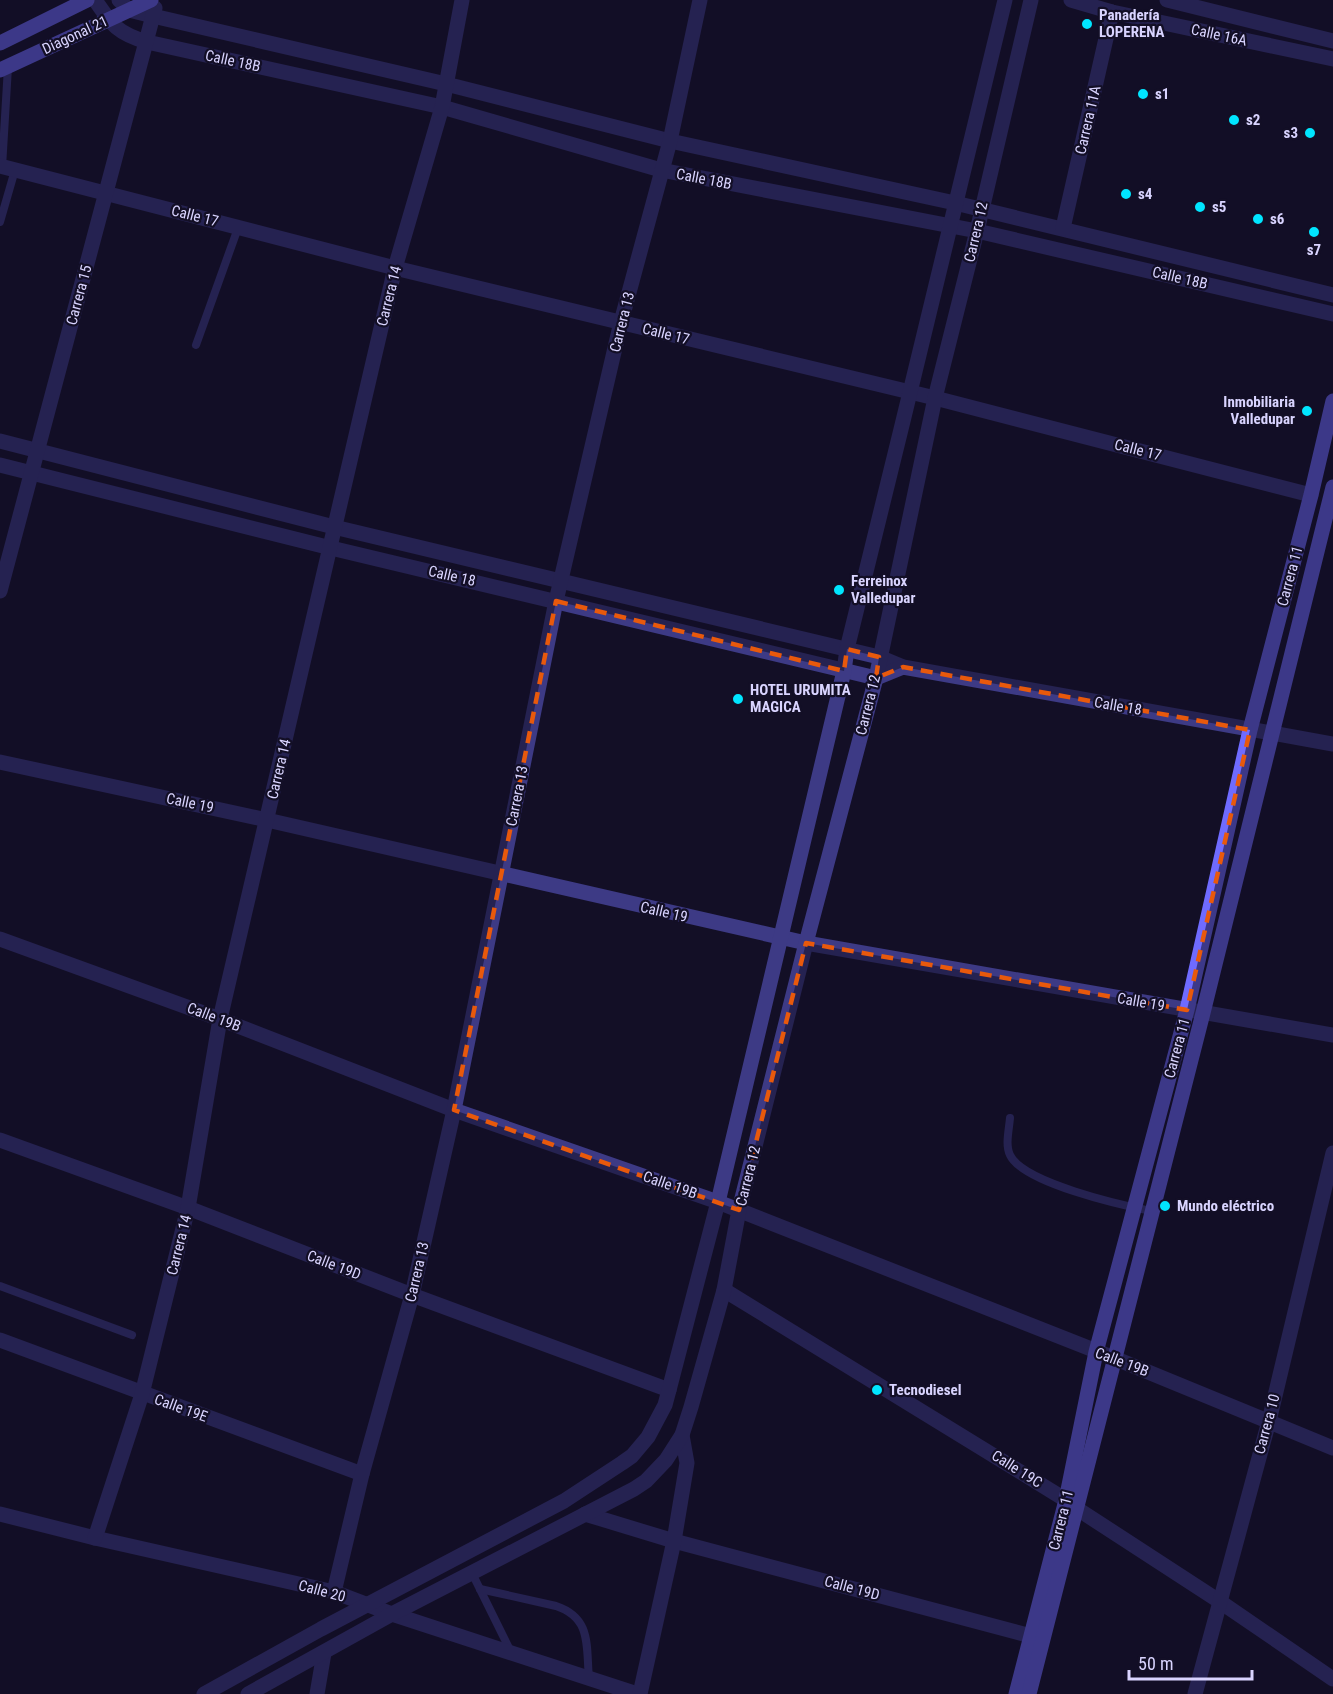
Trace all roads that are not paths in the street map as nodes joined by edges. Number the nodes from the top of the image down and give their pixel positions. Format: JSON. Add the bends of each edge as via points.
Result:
{"nodes":[{"id":1,"x":87,"y":0,"type":"edge"},
{"id":2,"x":95,"y":0,"type":"edge"},
{"id":3,"x":151,"y":0,"type":"edge"},
{"id":4,"x":158,"y":0,"type":"edge"},
{"id":5,"x":462,"y":0,"type":"edge"},
{"id":6,"x":700,"y":0,"type":"edge"},
{"id":7,"x":1005,"y":0,"type":"edge"},
{"id":8,"x":1031,"y":0,"type":"edge"},
{"id":9,"x":1071,"y":0,"type":"edge"},
{"id":10,"x":1167,"y":0,"type":"edge"},
{"id":11,"x":124,"y":5,"type":"edge"},
{"id":12,"x":1112,"y":12,"type":"junction"},
{"id":13,"x":153,"y":16,"type":"junction"},
{"id":14,"x":108,"y":20,"type":"junction"},
{"id":15,"x":1333,"y":41,"type":"edge"},
{"id":16,"x":147,"y":42,"type":"junction"},
{"id":17,"x":0,"y":44,"type":"edge"},
{"id":18,"x":1333,"y":59,"type":"edge"},
{"id":19,"x":4,"y":68,"type":"edge"},
{"id":20,"x":446,"y":84,"type":"junction"},
{"id":21,"x":442,"y":107,"type":"junction"},
{"id":22,"x":670,"y":141,"type":"junction"},
{"id":23,"x":6,"y":168,"type":"edge"},
{"id":24,"x":661,"y":170,"type":"junction"},
{"id":25,"x":106,"y":194,"type":"junction"},
{"id":26,"x":955,"y":203,"type":"junction"},
{"id":27,"x":982,"y":209,"type":"junction"},
{"id":28,"x":0,"y":222,"type":"edge"},
{"id":29,"x":950,"y":227,"type":"junction"},
{"id":30,"x":237,"y":228,"type":"junction"},
{"id":31,"x":1063,"y":228,"type":"junction"},
{"id":32,"x":977,"y":231,"type":"junction"},
{"id":33,"x":395,"y":268,"type":"junction"},
{"id":34,"x":1333,"y":295,"type":"edge"},
{"id":35,"x":1333,"y":314,"type":"edge"},
{"id":36,"x":621,"y":322,"type":"junction"},
{"id":37,"x":196,"y":345,"type":"dead end"},
{"id":38,"x":911,"y":394,"type":"junction"},
{"id":39,"x":935,"y":398,"type":"junction"},
{"id":40,"x":1333,"y":401,"type":"edge"},
{"id":41,"x":0,"y":441,"type":"edge"},
{"id":42,"x":37,"y":451,"type":"junction"},
{"id":43,"x":0,"y":465,"type":"edge"},
{"id":44,"x":32,"y":472,"type":"junction"},
{"id":45,"x":1311,"y":495,"type":"junction"},
{"id":46,"x":1332,"y":495,"type":"edge"},
{"id":47,"x":334,"y":527,"type":"junction"},
{"id":48,"x":331,"y":548,"type":"junction"},
{"id":49,"x":560,"y":581,"type":"junction"},
{"id":50,"x":0,"y":591,"type":"edge"},
{"id":51,"x":556,"y":601,"type":"junction"},
{"id":52,"x":847,"y":650,"type":"junction"},
{"id":53,"x":879,"y":657,"type":"junction"},
{"id":54,"x":903,"y":667,"type":"junction"},
{"id":55,"x":844,"y":671,"type":"junction"},
{"id":56,"x":876,"y":678,"type":"junction"},
{"id":57,"x":1250,"y":730,"type":"junction"},
{"id":58,"x":1271,"y":734,"type":"junction"},
{"id":59,"x":1333,"y":744,"type":"edge"},
{"id":60,"x":0,"y":762,"type":"edge"},
{"id":61,"x":267,"y":820,"type":"junction"},
{"id":62,"x":502,"y":875,"type":"junction"},
{"id":63,"x":781,"y":938,"type":"junction"},
{"id":64,"x":0,"y":939,"type":"edge"},
{"id":65,"x":806,"y":944,"type":"junction"},
{"id":66,"x":1187,"y":1010,"type":"junction"},
{"id":67,"x":1203,"y":1013,"type":"junction"},
{"id":68,"x":220,"y":1019,"type":"junction"},
{"id":69,"x":1333,"y":1035,"type":"edge"},
{"id":70,"x":454,"y":1110,"type":"junction"},
{"id":71,"x":1010,"y":1118,"type":"dead end"},
{"id":72,"x":0,"y":1140,"type":"edge"},
{"id":73,"x":1333,"y":1153,"type":"edge"},
{"id":74,"x":718,"y":1202,"type":"junction"},
{"id":75,"x":188,"y":1208,"type":"junction"},
{"id":76,"x":1135,"y":1208,"type":"junction"},
{"id":77,"x":739,"y":1210,"type":"junction"},
{"id":78,"x":1152,"y":1211,"type":"junction"},
{"id":79,"x":0,"y":1286,"type":"edge"},
{"id":80,"x":724,"y":1290,"type":"junction"},
{"id":81,"x":412,"y":1295,"type":"junction"},
{"id":82,"x":132,"y":1335,"type":"dead end"},
{"id":83,"x":0,"y":1340,"type":"edge"},
{"id":84,"x":1096,"y":1352,"type":"junction"},
{"id":85,"x":1114,"y":1358,"type":"junction"},
{"id":86,"x":669,"y":1390,"type":"junction"},
{"id":87,"x":142,"y":1394,"type":"junction"},
{"id":88,"x":1269,"y":1421,"type":"junction"},
{"id":89,"x":682,"y":1435,"type":"junction"},
{"id":90,"x":1333,"y":1448,"type":"edge"},
{"id":91,"x":362,"y":1474,"type":"junction"},
{"id":92,"x":1071,"y":1504,"type":"junction"},
{"id":93,"x":0,"y":1514,"type":"edge"},
{"id":94,"x":585,"y":1514,"type":"junction"},
{"id":95,"x":95,"y":1538,"type":"junction"},
{"id":96,"x":674,"y":1540,"type":"junction"},
{"id":97,"x":472,"y":1573,"type":"junction"},
{"id":98,"x":480,"y":1589,"type":"junction"},
{"id":99,"x":334,"y":1592,"type":"junction"},
{"id":100,"x":1219,"y":1601,"type":"junction"},
{"id":101,"x":367,"y":1604,"type":"junction"},
{"id":102,"x":392,"y":1614,"type":"junction"},
{"id":103,"x":1031,"y":1636,"type":"junction"},
{"id":104,"x":324,"y":1653,"type":"junction"},
{"id":105,"x":512,"y":1653,"type":"junction"},
{"id":106,"x":589,"y":1678,"type":"junction"},
{"id":107,"x":1333,"y":1679,"type":"edge"},
{"id":108,"x":633,"y":1693,"type":"edge"},
{"id":109,"x":204,"y":1694,"type":"edge"},
{"id":110,"x":248,"y":1694,"type":"edge"},
{"id":111,"x":317,"y":1694,"type":"edge"},
{"id":112,"x":1016,"y":1694,"type":"edge"},
{"id":113,"x":1029,"y":1694,"type":"edge"},
{"id":114,"x":1195,"y":1694,"type":"edge"}],
"edges":[{"from":1,"to":17,"type":"main road","name":"Diagonal 21"},
{"from":2,"to":14,"type":"street","name":"Calle 18B"},
{"from":3,"to":11,"type":"main road","name":"Diagonal 21"},
{"from":4,"to":13,"type":"street","name":"Carrera 15"},
{"from":5,"to":20,"type":"street","name":"Carrera 14"},
{"from":6,"to":22,"type":"street","name":"Carrera 13"},
{"from":7,"to":26,"type":"street","name":"Carrera 12"},
{"from":8,"to":27,"type":"street","name":"Carrera 12"},
{"from":9,"to":12,"type":"street","name":"Calle 16A"},
{"from":10,"to":15,"type":"street","name":"Calle 16A"},
{"from":11,"to":13,"type":"street","name":"Calle 18B"},
{"from":11,"to":14,"type":"main road","name":"Diagonal 21"},
{"from":12,"to":18,"type":"street","name":"Calle 16A"},
{"from":12,"to":31,"type":"street","name":"Carrera 11A"},
{"from":13,"to":16,"type":"street","name":"Carrera 15"},
{"from":13,"to":20,"type":"street","name":"Calle 18B"},
{"from":14,"to":16,"type":"street","name":"Calle 18B","via":[[122,33]]},
{"from":14,"to":19,"type":"main road","name":"Diagonal 21"},
{"from":16,"to":21,"type":"street","name":"Calle 18B"},
{"from":16,"to":25,"type":"street","name":"Carrera 15"},
{"from":19,"to":23,"type":"lane"},
{"from":20,"to":21,"type":"street","name":"Carrera 14"},
{"from":20,"to":22,"type":"street","name":"Calle 18B"},
{"from":21,"to":24,"type":"street","name":"Calle 18B"},
{"from":21,"to":33,"type":"street","name":"Carrera 14"},
{"from":22,"to":24,"type":"street","name":"Carrera 13"},
{"from":22,"to":26,"type":"street","name":"Calle 18B"},
{"from":23,"to":25,"type":"street","name":"Calle 17"},
{"from":23,"to":28,"type":"lane"},
{"from":24,"to":29,"type":"street","name":"Calle 18B"},
{"from":24,"to":36,"type":"street","name":"Carrera 13"},
{"from":25,"to":30,"type":"street","name":"Calle 17"},
{"from":25,"to":42,"type":"street","name":"Carrera 15"},
{"from":26,"to":27,"type":"street","name":"Calle 18B"},
{"from":26,"to":29,"type":"street","name":"Carrera 12"},
{"from":27,"to":31,"type":"street","name":"Calle 18B"},
{"from":27,"to":32,"type":"street","name":"Carrera 12"},
{"from":29,"to":32,"type":"street","name":"Calle 18B"},
{"from":29,"to":38,"type":"street","name":"Carrera 12"},
{"from":30,"to":33,"type":"street","name":"Calle 17"},
{"from":30,"to":37,"type":"lane"},
{"from":31,"to":34,"type":"street","name":"Calle 18B"},
{"from":32,"to":35,"type":"street","name":"Calle 18B"},
{"from":32,"to":39,"type":"street","name":"Carrera 12"},
{"from":33,"to":36,"type":"street","name":"Calle 17"},
{"from":33,"to":47,"type":"street","name":"Carrera 14"},
{"from":36,"to":38,"type":"street","name":"Calle 17"},
{"from":36,"to":49,"type":"street","name":"Carrera 13"},
{"from":38,"to":39,"type":"street","name":"Calle 17"},
{"from":38,"to":52,"type":"street","name":"Carrera 12"},
{"from":39,"to":45,"type":"street","name":"Calle 17"},
{"from":39,"to":53,"type":"street","name":"Carrera 12"},
{"from":40,"to":45,"type":"main road","name":"Carrera 11"},
{"from":41,"to":42,"type":"street","name":"Calle 18"},
{"from":42,"to":44,"type":"street","name":"Carrera 15"},
{"from":42,"to":47,"type":"street","name":"Calle 18"},
{"from":43,"to":44,"type":"street","name":"Calle 18"},
{"from":44,"to":48,"type":"street","name":"Calle 18"},
{"from":44,"to":50,"type":"street","name":"Carrera 15"},
{"from":45,"to":46,"type":"street","name":"Calle 17"},
{"from":45,"to":57,"type":"main road","name":"Carrera 11"},
{"from":46,"to":58,"type":"main road","name":"Carrera 11"},
{"from":47,"to":48,"type":"street","name":"Carrera 14"},
{"from":47,"to":49,"type":"street","name":"Calle 18"},
{"from":48,"to":51,"type":"street","name":"Calle 18"},
{"from":48,"to":61,"type":"street","name":"Carrera 14"},
{"from":49,"to":51,"type":"street","name":"Carrera 13"},
{"from":49,"to":52,"type":"street","name":"Calle 18"},
{"from":51,"to":55,"type":"street","name":"Calle 18"},
{"from":51,"to":62,"type":"street","name":"Carrera 13"},
{"from":52,"to":53,"type":"street","name":"Calle 18"},
{"from":52,"to":55,"type":"street","name":"Carrera 12"},
{"from":53,"to":54,"type":"street","name":"Calle 18"},
{"from":53,"to":56,"type":"street","name":"Carrera 12"},
{"from":54,"to":56,"type":"street"},
{"from":54,"to":57,"type":"street","name":"Calle 18"},
{"from":55,"to":56,"type":"street","name":"Calle 18"},
{"from":55,"to":63,"type":"street","name":"Carrera 12"},
{"from":56,"to":65,"type":"street","name":"Carrera 12"},
{"from":57,"to":58,"type":"street","name":"Calle 18"},
{"from":57,"to":66,"type":"main road","name":"Carrera 11"},
{"from":58,"to":59,"type":"street","name":"Calle 18"},
{"from":58,"to":67,"type":"main road","name":"Carrera 11"},
{"from":60,"to":61,"type":"street","name":"Calle 19"},
{"from":61,"to":62,"type":"street","name":"Calle 19"},
{"from":61,"to":68,"type":"street","name":"Carrera 14"},
{"from":62,"to":63,"type":"street","name":"Calle 19"},
{"from":62,"to":70,"type":"street","name":"Carrera 13"},
{"from":63,"to":65,"type":"street","name":"Calle 19"},
{"from":63,"to":74,"type":"street","name":"Carrera 12"},
{"from":64,"to":68,"type":"street","name":"Calle 19B"},
{"from":65,"to":66,"type":"street","name":"Calle 19"},
{"from":65,"to":77,"type":"street","name":"Carrera 12"},
{"from":66,"to":67,"type":"street","name":"Calle 19"},
{"from":66,"to":76,"type":"main road","name":"Carrera 11"},
{"from":67,"to":69,"type":"street","name":"Calle 19"},
{"from":67,"to":78,"type":"main road","name":"Carrera 11"},
{"from":68,"to":70,"type":"street","name":"Calle 19B"},
{"from":68,"to":75,"type":"street","name":"Carrera 14"},
{"from":70,"to":74,"type":"street","name":"Calle 19B"},
{"from":70,"to":81,"type":"street","name":"Carrera 13"},
{"from":71,"to":76,"type":"lane","via":[[1007,1148],[1020,1168],[1052,1184]]},
{"from":72,"to":75,"type":"street","name":"Calle 19D"},
{"from":73,"to":88,"type":"street","name":"Carrera 10"},
{"from":74,"to":77,"type":"street","name":"Calle 19B"},
{"from":74,"to":86,"type":"street","name":"Carrera 12"},
{"from":75,"to":81,"type":"street","name":"Calle 19D"},
{"from":75,"to":87,"type":"street","name":"Carrera 14"},
{"from":76,"to":78,"type":"lane"},
{"from":76,"to":84,"type":"main road","name":"Carrera 11"},
{"from":77,"to":80,"type":"street","name":"Carrera 12"},
{"from":77,"to":84,"type":"street","name":"Calle 19B"},
{"from":78,"to":85,"type":"main road","name":"Carrera 11"},
{"from":79,"to":82,"type":"lane"},
{"from":80,"to":89,"type":"street","name":"Carrera 12"},
{"from":80,"to":92,"type":"street","name":"Calle 19C"},
{"from":81,"to":86,"type":"street","name":"Calle 19D"},
{"from":81,"to":91,"type":"street","name":"Carrera 13"},
{"from":83,"to":87,"type":"street","name":"Calle 19E"},
{"from":84,"to":85,"type":"street","name":"Calle 19B"},
{"from":84,"to":92,"type":"main road","name":"Carrera 11"},
{"from":85,"to":88,"type":"street","name":"Calle 19B"},
{"from":85,"to":92,"type":"main road","name":"Carrera 11"},
{"from":86,"to":101,"type":"street","name":"Carrera 12","via":[[648,1437],[632,1456],[533,1518]]},
{"from":87,"to":91,"type":"street","name":"Calle 19E"},
{"from":87,"to":95,"type":"street","name":"Carrera 14"},
{"from":88,"to":90,"type":"street","name":"Calle 19B"},
{"from":88,"to":100,"type":"street","name":"Carrera 10"},
{"from":89,"to":94,"type":"street","via":[[666,1460],[646,1480]]},
{"from":89,"to":96,"type":"street","via":[[687,1463]]},
{"from":91,"to":99,"type":"street","name":"Carrera 13"},
{"from":92,"to":100,"type":"street","name":"Calle 19C"},
{"from":92,"to":103,"type":"main road","name":"Carrera 11"},
{"from":92,"to":113,"type":"main road","name":"Carrera 11"},
{"from":93,"to":95,"type":"street","name":"Calle 20"},
{"from":94,"to":96,"type":"street","name":"Calle 19D"},
{"from":94,"to":97,"type":"street"},
{"from":95,"to":99,"type":"street","name":"Calle 20"},
{"from":96,"to":103,"type":"street","name":"Calle 19D"},
{"from":96,"to":108,"type":"street"},
{"from":97,"to":98,"type":"lane"},
{"from":97,"to":102,"type":"street"},
{"from":98,"to":105,"type":"lane"},
{"from":98,"to":106,"type":"lane","via":[[556,1606],[577,1617],[584,1634]]},
{"from":99,"to":101,"type":"street","name":"Calle 20"},
{"from":100,"to":107,"type":"street","name":"Calle 19C"},
{"from":100,"to":114,"type":"street","name":"Carrera 10"},
{"from":101,"to":102,"type":"street","name":"Calle 20"},
{"from":101,"to":109,"type":"street","name":"Carrera 12"},
{"from":102,"to":104,"type":"street"},
{"from":102,"to":105,"type":"street","name":"Calle 20"},
{"from":103,"to":112,"type":"main road","name":"Carrera 11"},
{"from":104,"to":110,"type":"street"},
{"from":104,"to":111,"type":"street"},
{"from":105,"to":106,"type":"street","name":"Calle 20"},
{"from":106,"to":108,"type":"street","name":"Calle 20"}]}
